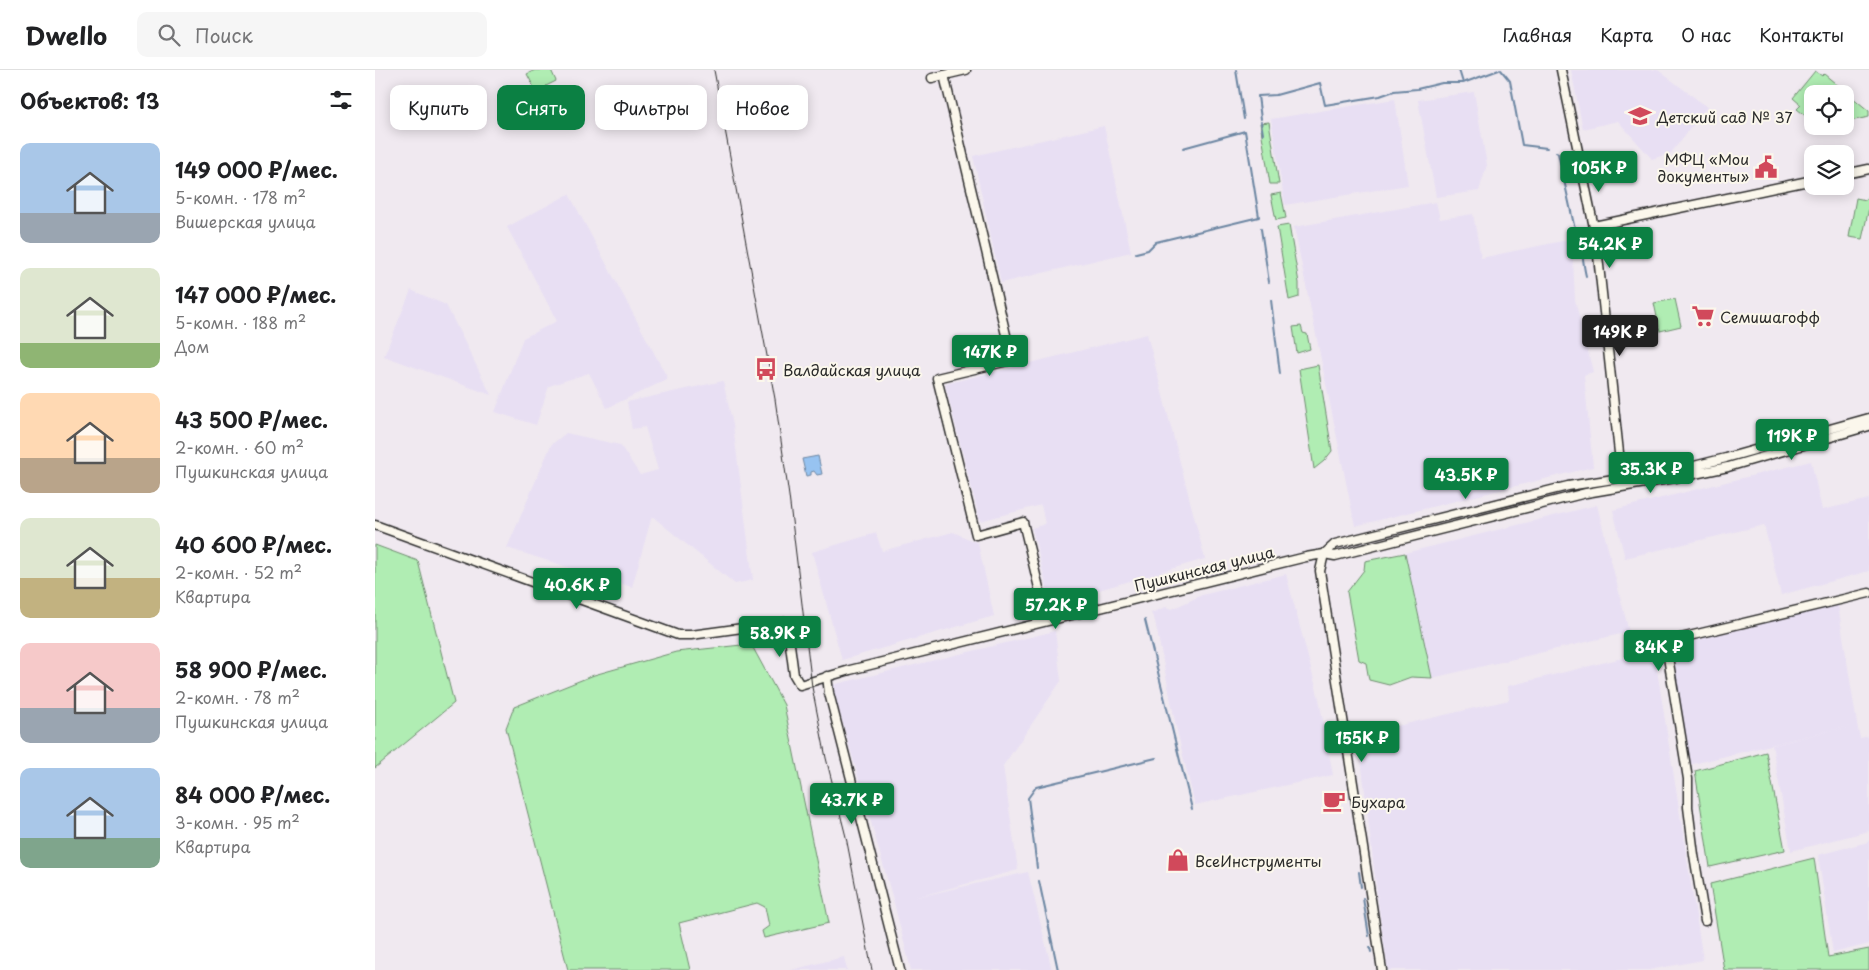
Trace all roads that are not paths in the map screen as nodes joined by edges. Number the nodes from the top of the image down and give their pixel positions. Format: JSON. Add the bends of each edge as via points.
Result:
{"nodes":[{"id":1,"x":966,"y":70,"type":"edge"},
{"id":2,"x":1561,"y":70,"type":"edge"},
{"id":3,"x":944,"y":75,"type":"junction"},
{"id":4,"x":932,"y":78,"type":"dead end"},
{"id":5,"x":1869,"y":169,"type":"edge"},
{"id":6,"x":1854,"y":172,"type":"edge"},
{"id":7,"x":1804,"y":182,"type":"edge"},
{"id":8,"x":1594,"y":226,"type":"junction"},
{"id":9,"x":1869,"y":418,"type":"edge"},
{"id":10,"x":1869,"y":426,"type":"edge"},
{"id":11,"x":1622,"y":477,"type":"junction"},
{"id":12,"x":1624,"y":487,"type":"junction"},
{"id":13,"x":375,"y":525,"type":"edge"},
{"id":14,"x":1324,"y":554,"type":"junction"},
{"id":15,"x":1869,"y":593,"type":"edge"},
{"id":16,"x":1047,"y":621,"type":"junction"},
{"id":17,"x":827,"y":676,"type":"junction"},
{"id":18,"x":1705,"y":921,"type":"dead end"},
{"id":19,"x":901,"y":970,"type":"edge"},
{"id":20,"x":1382,"y":970,"type":"edge"}],
"edges":[{"from":1,"to":3,"type":"street"},
{"from":2,"to":8,"type":"street"},
{"from":3,"to":4,"type":"street"},
{"from":3,"to":16,"type":"street","via":[[1012,360],[937,378],[976,534],[1023,522]]},
{"from":5,"to":6,"type":"street"},
{"from":7,"to":8,"type":"street"},
{"from":8,"to":11,"type":"street"},
{"from":9,"to":11,"type":"street","name":"Пушкинская улица","via":[[1686,468]]},
{"from":10,"to":12,"type":"street","name":"Пушкинская улица","via":[[1728,467]]},
{"from":11,"to":12,"type":"street"},
{"from":11,"to":14,"type":"street","name":"Пушкинская улица","via":[[1568,486],[1335,544]]},
{"from":12,"to":14,"type":"street","name":"Пушкинская улица","via":[[1586,493],[1335,556]]},
{"from":13,"to":17,"type":"street","name":"Пушкинская улица","via":[[678,634],[787,622],[794,675],[800,684]]},
{"from":14,"to":16,"type":"street","name":"Пушкинская улица"},
{"from":14,"to":20,"type":"street","via":[[1320,570]]},
{"from":15,"to":18,"type":"street","via":[[1668,641]]},
{"from":16,"to":17,"type":"street","name":"Пушкинская улица"},
{"from":17,"to":19,"type":"street"}]}
